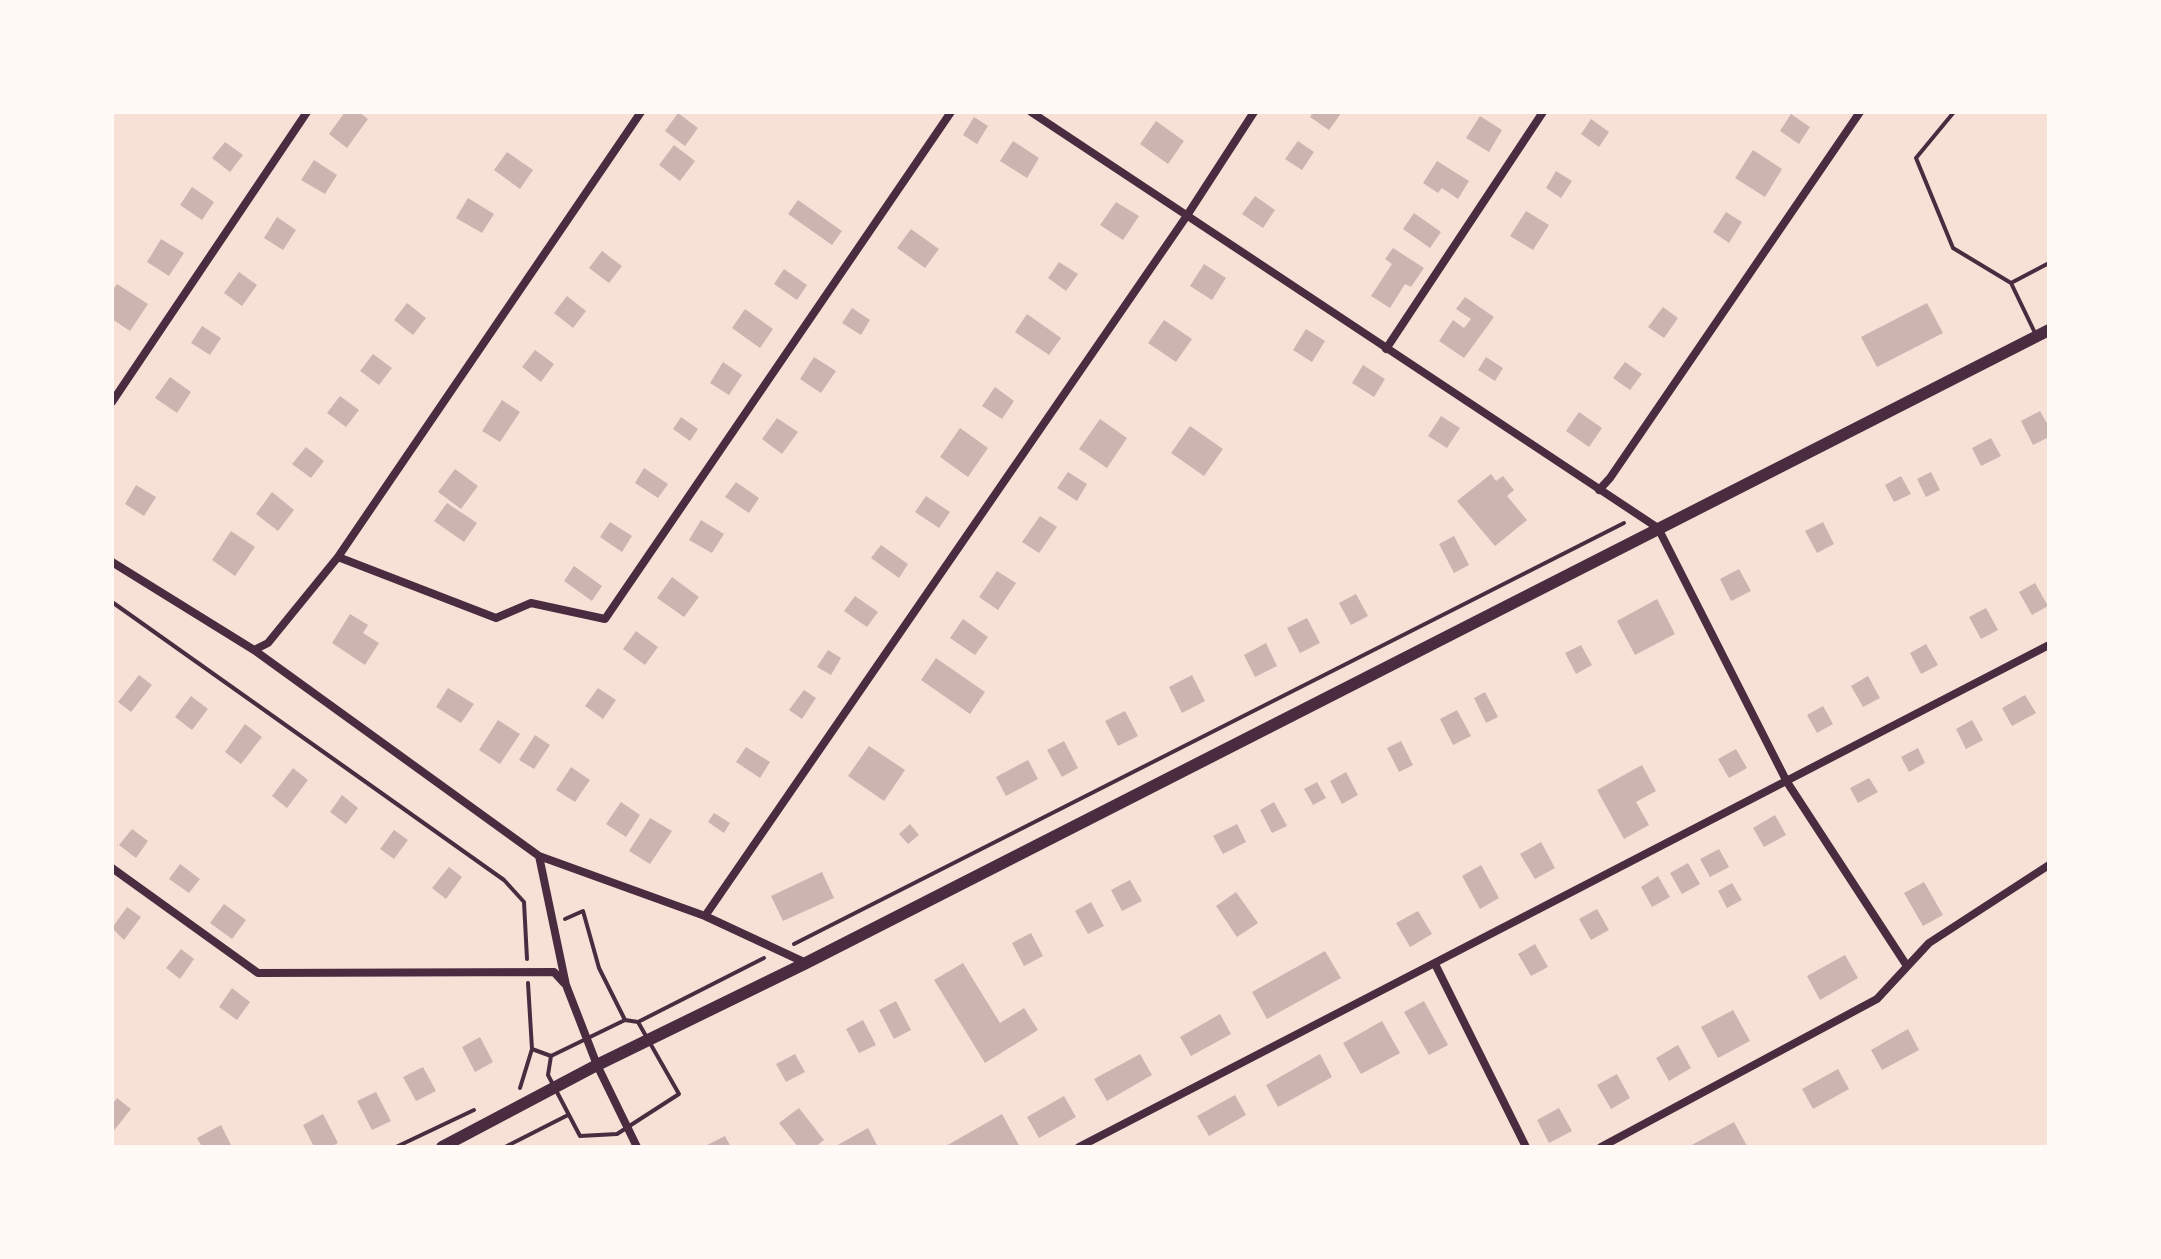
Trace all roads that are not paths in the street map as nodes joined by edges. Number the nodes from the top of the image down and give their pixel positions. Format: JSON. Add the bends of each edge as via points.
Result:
{"nodes":[{"id":1,"x":307,"y":112,"type":"edge"},
{"id":2,"x":641,"y":112,"type":"edge"},
{"id":3,"x":951,"y":112,"type":"edge"},
{"id":4,"x":1031,"y":112,"type":"edge"},
{"id":5,"x":1254,"y":112,"type":"edge"},
{"id":6,"x":1543,"y":112,"type":"edge"},
{"id":7,"x":1860,"y":112,"type":"edge"},
{"id":8,"x":1954,"y":112,"type":"edge"},
{"id":9,"x":1186,"y":217,"type":"junction"},
{"id":10,"x":2049,"y":263,"type":"edge"},
{"id":11,"x":2011,"y":283,"type":"junction"},
{"id":12,"x":2049,"y":330,"type":"edge"},
{"id":13,"x":2037,"y":336,"type":"junction"},
{"id":14,"x":1386,"y":349,"type":"junction"},
{"id":15,"x":112,"y":402,"type":"edge"},
{"id":16,"x":1599,"y":490,"type":"junction"},
{"id":17,"x":1658,"y":528,"type":"junction"},
{"id":18,"x":338,"y":557,"type":"junction"},
{"id":19,"x":112,"y":562,"type":"edge"},
{"id":20,"x":2049,"y":645,"type":"edge"},
{"id":21,"x":254,"y":650,"type":"junction"},
{"id":22,"x":1787,"y":782,"type":"junction"},
{"id":23,"x":539,"y":856,"type":"junction"},
{"id":24,"x":2049,"y":865,"type":"edge"},
{"id":25,"x":112,"y":868,"type":"edge"},
{"id":26,"x":705,"y":916,"type":"junction"},
{"id":27,"x":806,"y":963,"type":"junction"},
{"id":28,"x":1435,"y":964,"type":"junction"},
{"id":29,"x":1907,"y":966,"type":"junction"},
{"id":30,"x":566,"y":985,"type":"junction"},
{"id":31,"x":597,"y":1065,"type":"junction"},
{"id":32,"x":442,"y":1147,"type":"edge"},
{"id":33,"x":637,"y":1147,"type":"edge"},
{"id":34,"x":1079,"y":1147,"type":"edge"},
{"id":35,"x":1526,"y":1147,"type":"edge"},
{"id":36,"x":1601,"y":1147,"type":"edge"}],
"edges":[{"from":1,"to":15,"type":"street"},
{"from":2,"to":18,"type":"street"},
{"from":3,"to":18,"type":"street","via":[[605,619],[531,603],[496,618]]},
{"from":4,"to":9,"type":"street"},
{"from":5,"to":9,"type":"street"},
{"from":6,"to":14,"type":"street"},
{"from":7,"to":16,"type":"street"},
{"from":8,"to":11,"type":"lane","via":[[1916,158],[1953,248]]},
{"from":9,"to":14,"type":"street"},
{"from":9,"to":26,"type":"street"},
{"from":10,"to":11,"type":"lane"},
{"from":11,"to":13,"type":"lane"},
{"from":12,"to":13,"type":"main road"},
{"from":13,"to":17,"type":"main road"},
{"from":14,"to":16,"type":"street"},
{"from":16,"to":17,"type":"street"},
{"from":17,"to":22,"type":"street"},
{"from":17,"to":27,"type":"main road"},
{"from":18,"to":21,"type":"street","via":[[268,643]]},
{"from":19,"to":21,"type":"street"},
{"from":20,"to":22,"type":"street"},
{"from":21,"to":23,"type":"street"},
{"from":22,"to":28,"type":"street"},
{"from":22,"to":29,"type":"street"},
{"from":23,"to":26,"type":"street"},
{"from":23,"to":30,"type":"street"},
{"from":24,"to":29,"type":"street","via":[[1929,943]]},
{"from":25,"to":30,"type":"street","via":[[258,973],[554,972]]},
{"from":26,"to":27,"type":"street"},
{"from":27,"to":31,"type":"main road"},
{"from":28,"to":34,"type":"street"},
{"from":28,"to":35,"type":"street"},
{"from":29,"to":36,"type":"street","via":[[1877,999]]},
{"from":30,"to":31,"type":"street"},
{"from":31,"to":32,"type":"main road"},
{"from":31,"to":33,"type":"street"}]}
